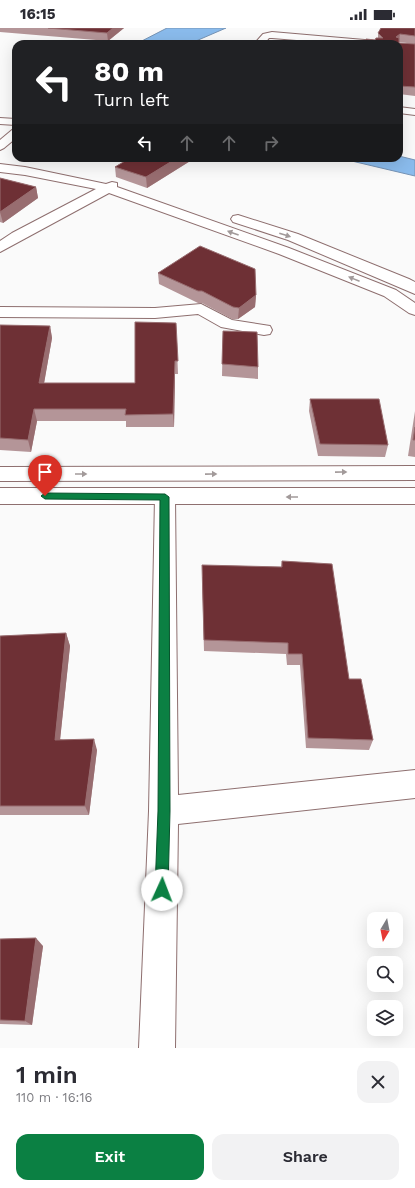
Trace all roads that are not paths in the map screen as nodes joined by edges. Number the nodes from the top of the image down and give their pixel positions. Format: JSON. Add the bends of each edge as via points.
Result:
{"nodes":[{"id":1,"x":262,"y":40,"type":"edge"},
{"id":2,"x":347,"y":40,"type":"edge"},
{"id":3,"x":403,"y":110,"type":"edge"},
{"id":4,"x":415,"y":112,"type":"edge"},
{"id":5,"x":0,"y":121,"type":"edge"},
{"id":6,"x":12,"y":122,"type":"edge"},
{"id":7,"x":12,"y":136,"type":"edge"},
{"id":8,"x":0,"y":146,"type":"edge"},
{"id":9,"x":0,"y":158,"type":"edge"},
{"id":10,"x":12,"y":160,"type":"edge"},
{"id":11,"x":20,"y":162,"type":"edge"},
{"id":12,"x":0,"y":168,"type":"edge"},
{"id":13,"x":121,"y":182,"type":"junction"},
{"id":14,"x":107,"y":188,"type":"junction"},
{"id":15,"x":204,"y":208,"type":"dead end"},
{"id":16,"x":226,"y":216,"type":"dead end"},
{"id":17,"x":0,"y":248,"type":"edge"},
{"id":18,"x":411,"y":282,"type":"edge"},
{"id":19,"x":390,"y":294,"type":"junction"},
{"id":20,"x":415,"y":310,"type":"edge"},
{"id":21,"x":0,"y":312,"type":"edge"},
{"id":22,"x":264,"y":330,"type":"dead end"},
{"id":23,"x":415,"y":472,"type":"edge"},
{"id":24,"x":0,"y":474,"type":"edge"},
{"id":25,"x":0,"y":496,"type":"edge"},
{"id":26,"x":415,"y":496,"type":"edge"},
{"id":27,"x":165,"y":497,"type":"junction"},
{"id":28,"x":415,"y":784,"type":"edge"},
{"id":29,"x":164,"y":811,"type":"junction"},
{"id":30,"x":156,"y":1048,"type":"edge"}],
"edges":[{"from":1,"to":2,"type":"street","via":[[272,35]]},
{"from":3,"to":4,"type":"street"},
{"from":5,"to":6,"type":"street"},
{"from":7,"to":8,"type":"street"},
{"from":9,"to":10,"type":"street"},
{"from":11,"to":13,"type":"street"},
{"from":12,"to":14,"type":"street"},
{"from":13,"to":14,"type":"street"},
{"from":13,"to":15,"type":"street"},
{"from":14,"to":17,"type":"street","via":[[17,236]]},
{"from":19,"to":14,"type":"street","one_way":true,"via":[[284,251]]},
{"from":16,"to":18,"type":"street","one_way":true,"via":[[293,237]]},
{"from":18,"to":19,"type":"street"},
{"from":19,"to":20,"type":"street"},
{"from":21,"to":22,"type":"street","via":[[155,313],[201,309],[227,324]]},
{"from":24,"to":23,"type":"street","one_way":true},
{"from":25,"to":27,"type":"street"},
{"from":26,"to":27,"type":"street","one_way":true},
{"from":27,"to":29,"type":"street"},
{"from":28,"to":29,"type":"street"},
{"from":29,"to":30,"type":"street"}]}
